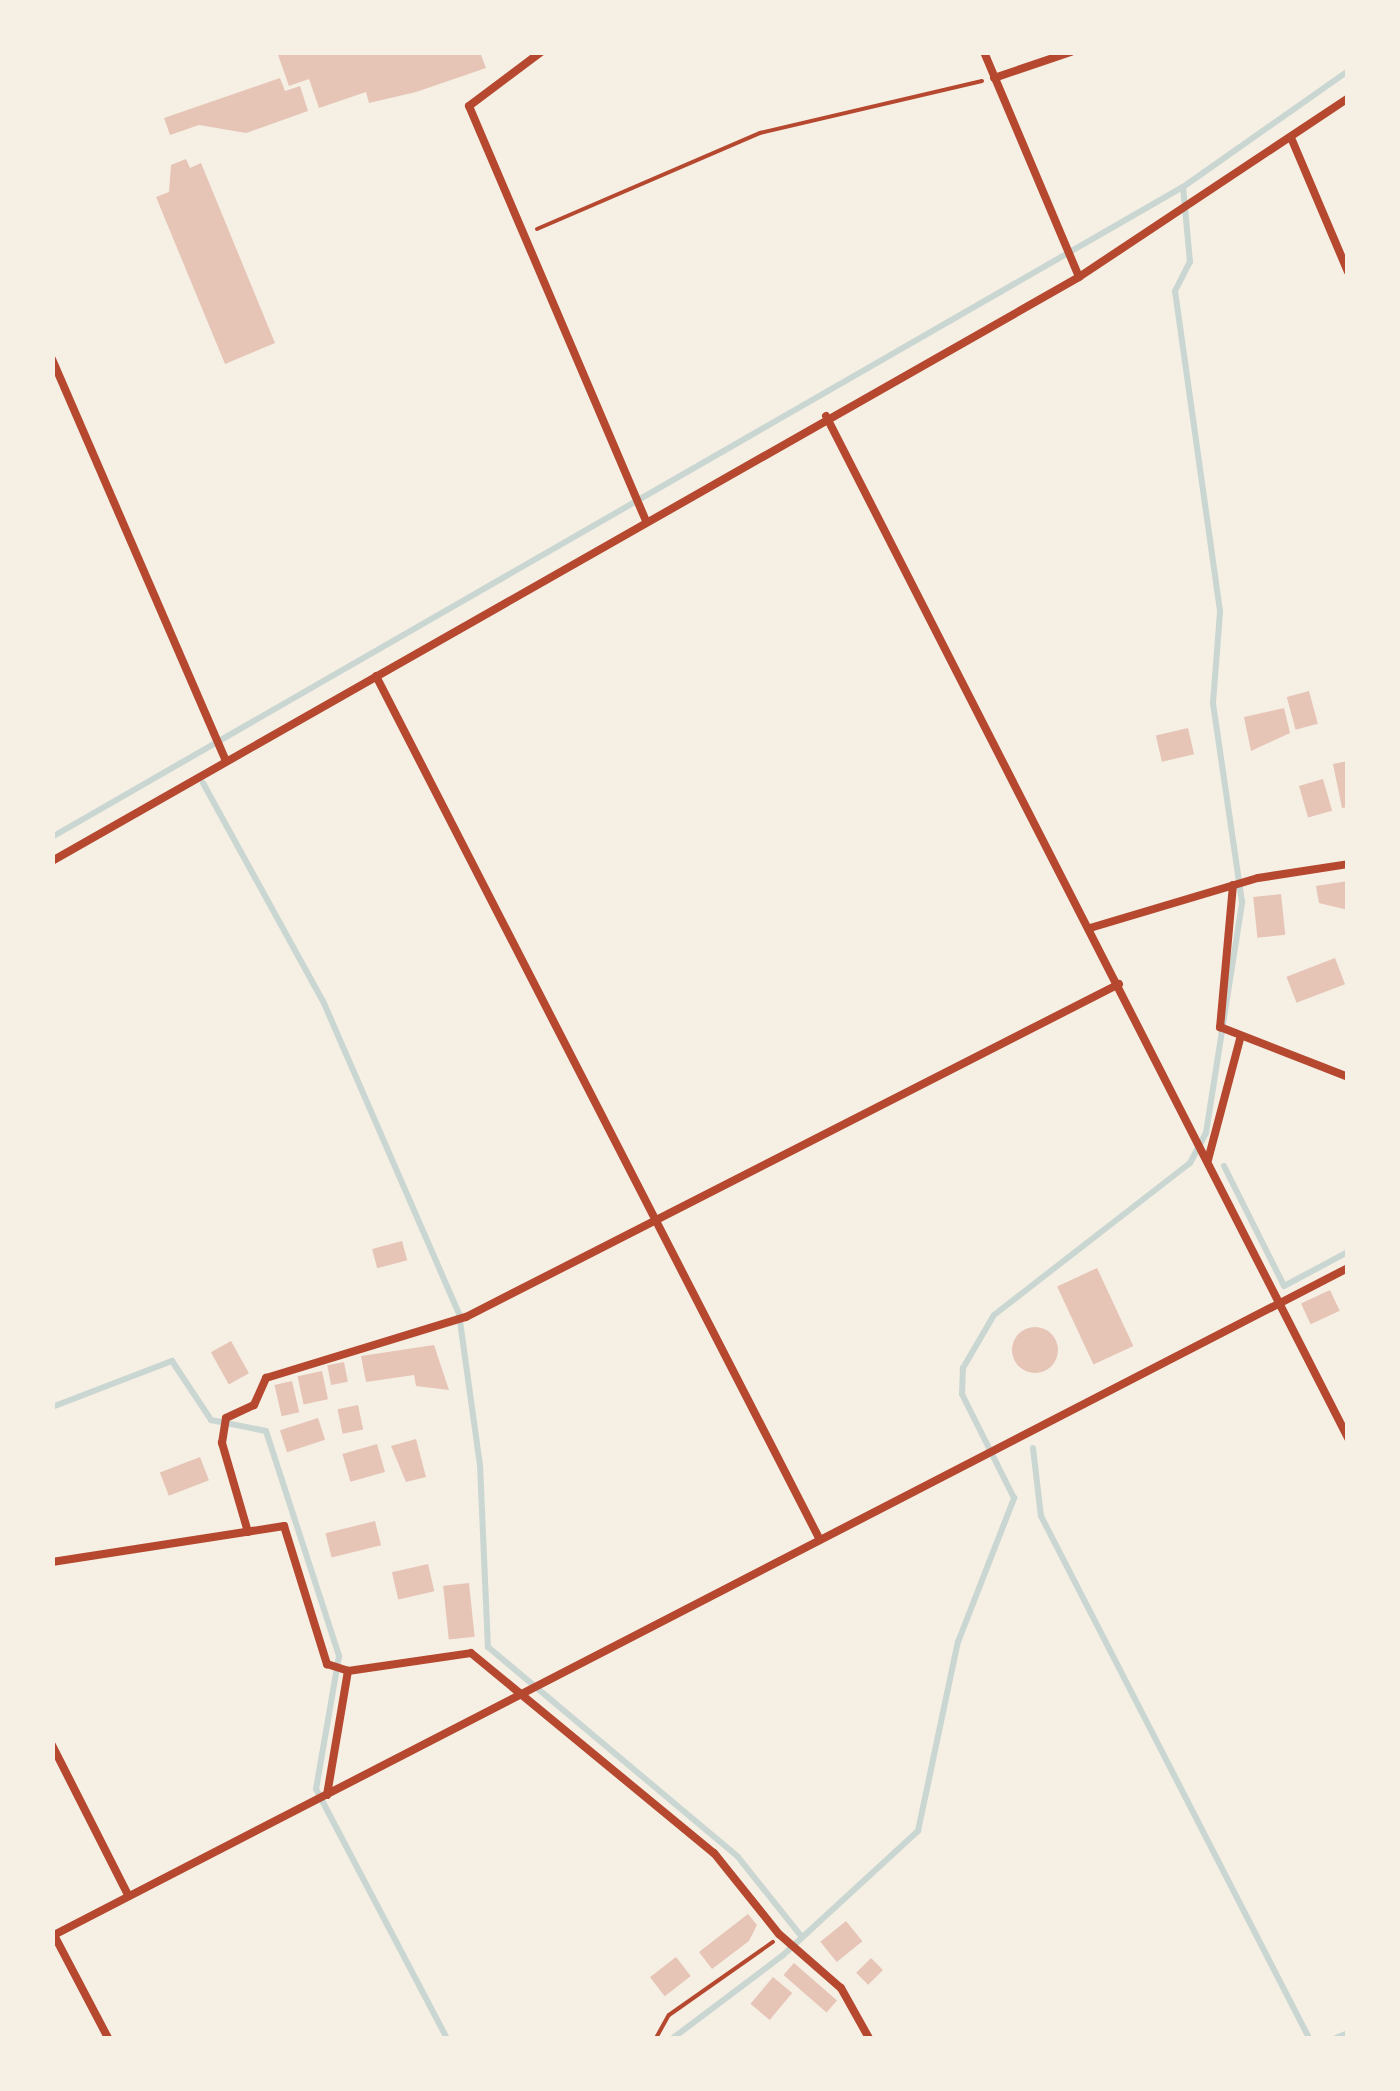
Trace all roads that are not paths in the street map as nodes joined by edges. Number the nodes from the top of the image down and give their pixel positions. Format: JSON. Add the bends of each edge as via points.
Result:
{"nodes":[{"id":1,"x":540,"y":52,"type":"edge"},
{"id":2,"x":984,"y":52,"type":"edge"},
{"id":3,"x":1071,"y":52,"type":"edge"},
{"id":4,"x":994,"y":78,"type":"junction"},
{"id":5,"x":1348,"y":98,"type":"edge"},
{"id":6,"x":1292,"y":140,"type":"junction"},
{"id":7,"x":1348,"y":272,"type":"edge"},
{"id":8,"x":1078,"y":277,"type":"junction"},
{"id":9,"x":52,"y":359,"type":"edge"},
{"id":10,"x":826,"y":416,"type":"junction"},
{"id":11,"x":645,"y":519,"type":"junction"},
{"id":12,"x":376,"y":676,"type":"junction"},
{"id":13,"x":225,"y":759,"type":"junction"},
{"id":14,"x":52,"y":861,"type":"edge"},
{"id":15,"x":1348,"y":864,"type":"edge"},
{"id":16,"x":1233,"y":885,"type":"junction"},
{"id":17,"x":1090,"y":928,"type":"junction"},
{"id":18,"x":1119,"y":984,"type":"junction"},
{"id":19,"x":1240,"y":1039,"type":"junction"},
{"id":20,"x":1348,"y":1077,"type":"edge"},
{"id":21,"x":1208,"y":1160,"type":"junction"},
{"id":22,"x":658,"y":1218,"type":"junction"},
{"id":23,"x":1348,"y":1268,"type":"edge"},
{"id":24,"x":1279,"y":1303,"type":"junction"},
{"id":25,"x":1348,"y":1438,"type":"edge"},
{"id":26,"x":248,"y":1532,"type":"junction"},
{"id":27,"x":820,"y":1540,"type":"junction"},
{"id":28,"x":52,"y":1562,"type":"edge"},
{"id":29,"x":348,"y":1671,"type":"junction"},
{"id":30,"x":522,"y":1696,"type":"junction"},
{"id":31,"x":52,"y":1745,"type":"edge"},
{"id":32,"x":327,"y":1795,"type":"junction"},
{"id":33,"x":128,"y":1895,"type":"junction"},
{"id":34,"x":53,"y":1936,"type":"edge"},
{"id":35,"x":108,"y":2038,"type":"edge"},
{"id":36,"x":869,"y":2038,"type":"edge"}],
"edges":[{"from":1,"to":11,"type":"street","via":[[468,106]]},
{"from":2,"to":4,"type":"street"},
{"from":3,"to":4,"type":"street"},
{"from":4,"to":8,"type":"street"},
{"from":5,"to":6,"type":"street"},
{"from":6,"to":7,"type":"street"},
{"from":6,"to":8,"type":"street"},
{"from":8,"to":10,"type":"street"},
{"from":9,"to":13,"type":"street"},
{"from":10,"to":11,"type":"street"},
{"from":10,"to":17,"type":"street"},
{"from":11,"to":12,"type":"street"},
{"from":12,"to":13,"type":"street"},
{"from":12,"to":22,"type":"street"},
{"from":13,"to":14,"type":"street"},
{"from":15,"to":16,"type":"street"},
{"from":16,"to":17,"type":"street"},
{"from":16,"to":19,"type":"street","via":[[1220,1027]]},
{"from":17,"to":18,"type":"street"},
{"from":18,"to":21,"type":"street"},
{"from":18,"to":22,"type":"street"},
{"from":19,"to":20,"type":"street"},
{"from":19,"to":21,"type":"street"},
{"from":21,"to":24,"type":"street"},
{"from":22,"to":26,"type":"street","via":[[466,1317],[266,1378],[254,1405],[226,1418],[222,1443]]},
{"from":22,"to":27,"type":"street"},
{"from":23,"to":24,"type":"street"},
{"from":24,"to":25,"type":"street"},
{"from":24,"to":27,"type":"street"},
{"from":26,"to":28,"type":"street"},
{"from":26,"to":29,"type":"street","via":[[284,1526],[327,1664]]},
{"from":27,"to":30,"type":"street"},
{"from":29,"to":30,"type":"street","via":[[471,1653]]},
{"from":29,"to":32,"type":"street"},
{"from":30,"to":32,"type":"street"},
{"from":30,"to":36,"type":"street","via":[[714,1852],[779,1934],[841,1988]]},
{"from":31,"to":33,"type":"street"},
{"from":32,"to":33,"type":"street"},
{"from":33,"to":34,"type":"street"},
{"from":34,"to":35,"type":"street"}]}
